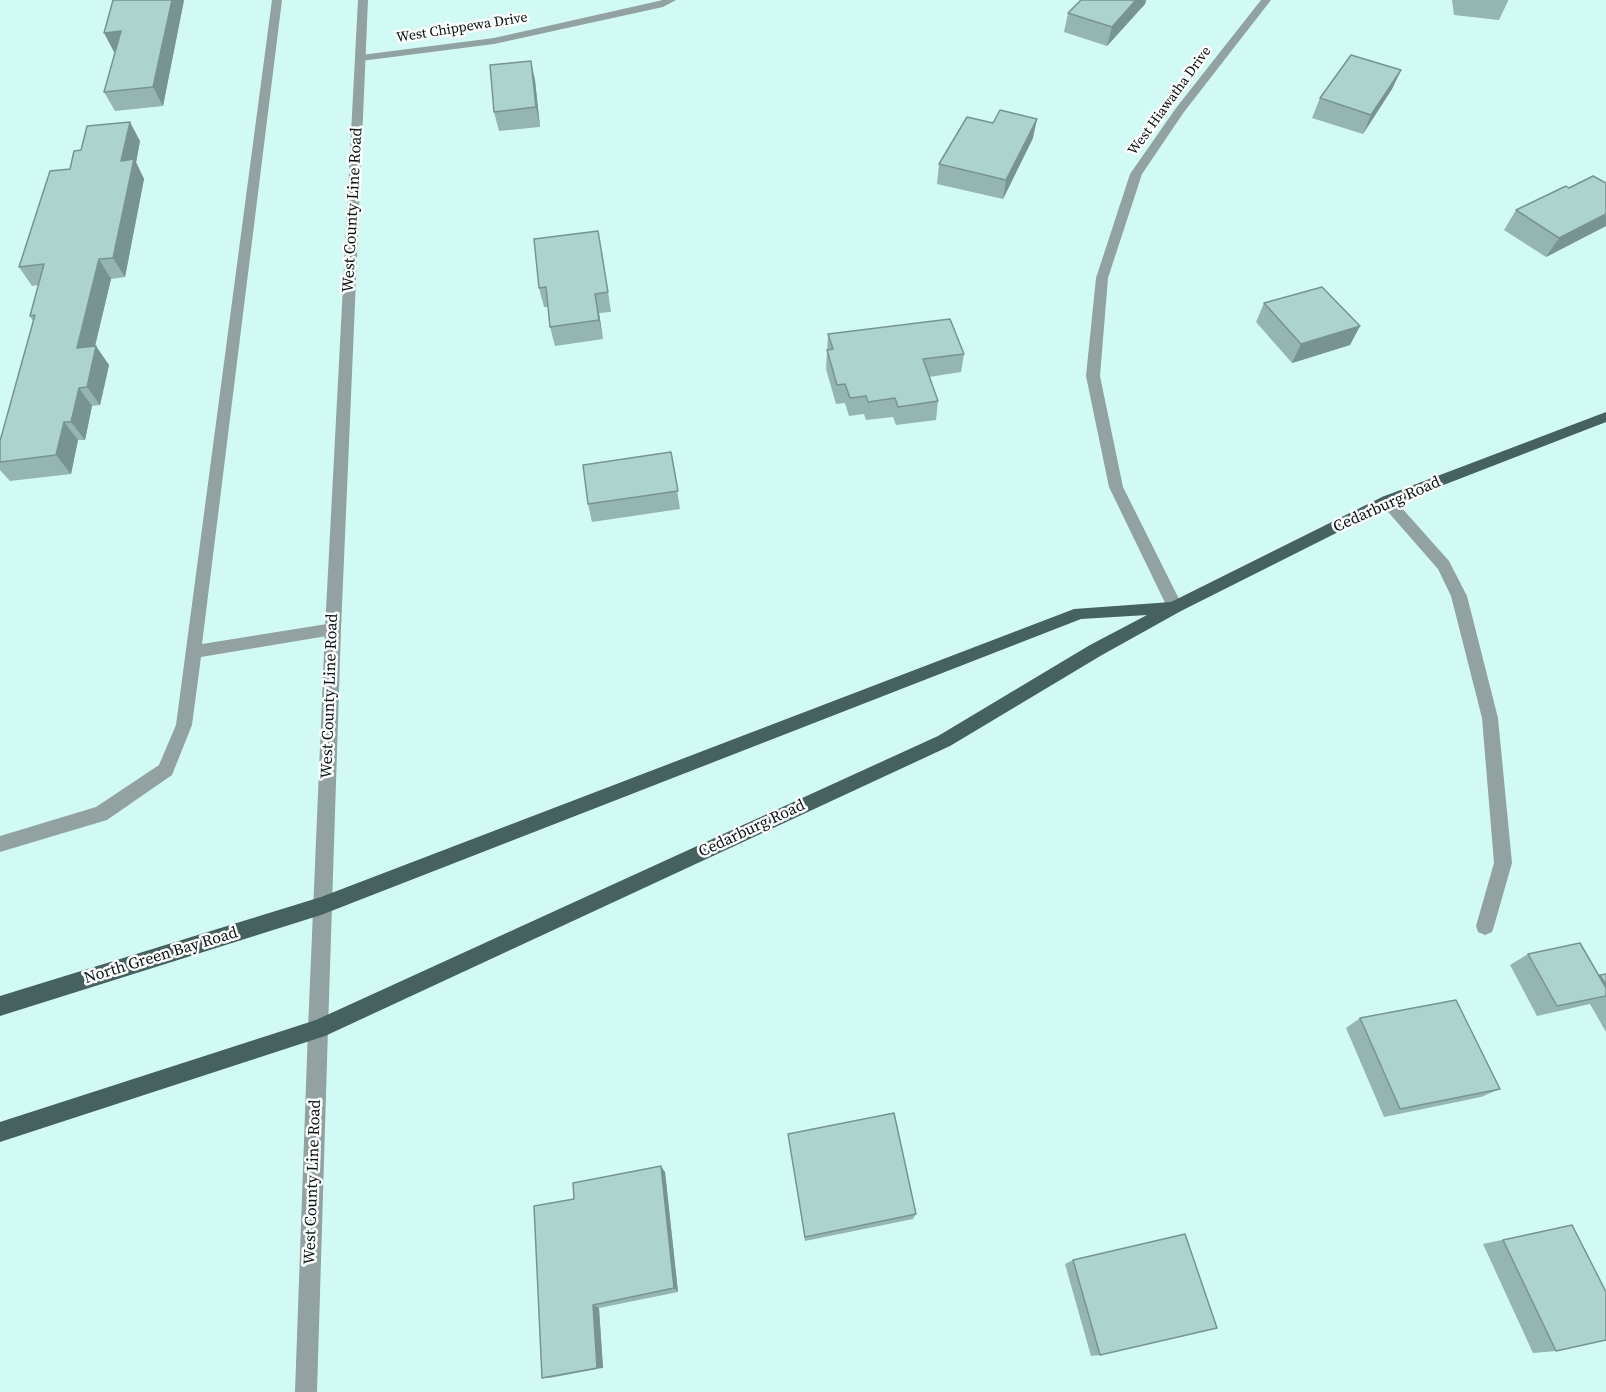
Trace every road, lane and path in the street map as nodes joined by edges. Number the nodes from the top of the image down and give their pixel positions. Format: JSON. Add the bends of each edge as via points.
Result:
{"nodes":[{"id":1,"x":277,"y":0,"type":"edge"},
{"id":2,"x":363,"y":0,"type":"edge"},
{"id":3,"x":672,"y":0,"type":"edge"},
{"id":4,"x":1266,"y":0,"type":"edge"},
{"id":5,"x":361,"y":58,"type":"junction"},
{"id":6,"x":1606,"y":417,"type":"edge"},
{"id":7,"x":1387,"y":501,"type":"junction"},
{"id":8,"x":1175,"y":607,"type":"junction"},
{"id":9,"x":333,"y":629,"type":"junction"},
{"id":10,"x":193,"y":652,"type":"junction"},
{"id":11,"x":0,"y":844,"type":"edge"},
{"id":12,"x":321,"y":906,"type":"junction"},
{"id":13,"x":1485,"y":926,"type":"dead end"},
{"id":14,"x":0,"y":1006,"type":"edge"},
{"id":15,"x":318,"y":1029,"type":"junction"},
{"id":16,"x":0,"y":1132,"type":"edge"},
{"id":17,"x":306,"y":1392,"type":"edge"}],
"edges":[{"from":1,"to":10,"type":"street"},
{"from":2,"to":5,"type":"street","name":"West County Line Road"},
{"from":3,"to":5,"type":"street","name":"West Chippewa Drive","via":[[494,41]]},
{"from":4,"to":8,"type":"street","name":"West Hiawatha Drive","via":[[1180,110],[1136,174],[1102,278],[1093,376],[1116,487]]},
{"from":5,"to":9,"type":"street","name":"West County Line Road"},
{"from":6,"to":7,"type":"main road","name":"Cedarburg Road"},
{"from":7,"to":8,"type":"main road","name":"Cedarburg Road"},
{"from":7,"to":13,"type":"street","via":[[1444,565],[1459,596],[1490,718],[1503,863]]},
{"from":8,"to":12,"type":"main road","name":"Cedarburg Road","via":[[1080,613]]},
{"from":8,"to":15,"type":"main road","name":"Cedarburg Road","via":[[944,741]]},
{"from":9,"to":10,"type":"street"},
{"from":9,"to":12,"type":"street","name":"West County Line Road"},
{"from":10,"to":11,"type":"street","via":[[184,725],[166,770],[101,814]]},
{"from":12,"to":14,"type":"main road","name":"North Green Bay Road"},
{"from":12,"to":15,"type":"street","name":"West County Line Road"},
{"from":15,"to":16,"type":"main road"},
{"from":15,"to":17,"type":"street","name":"West County Line Road"}]}
